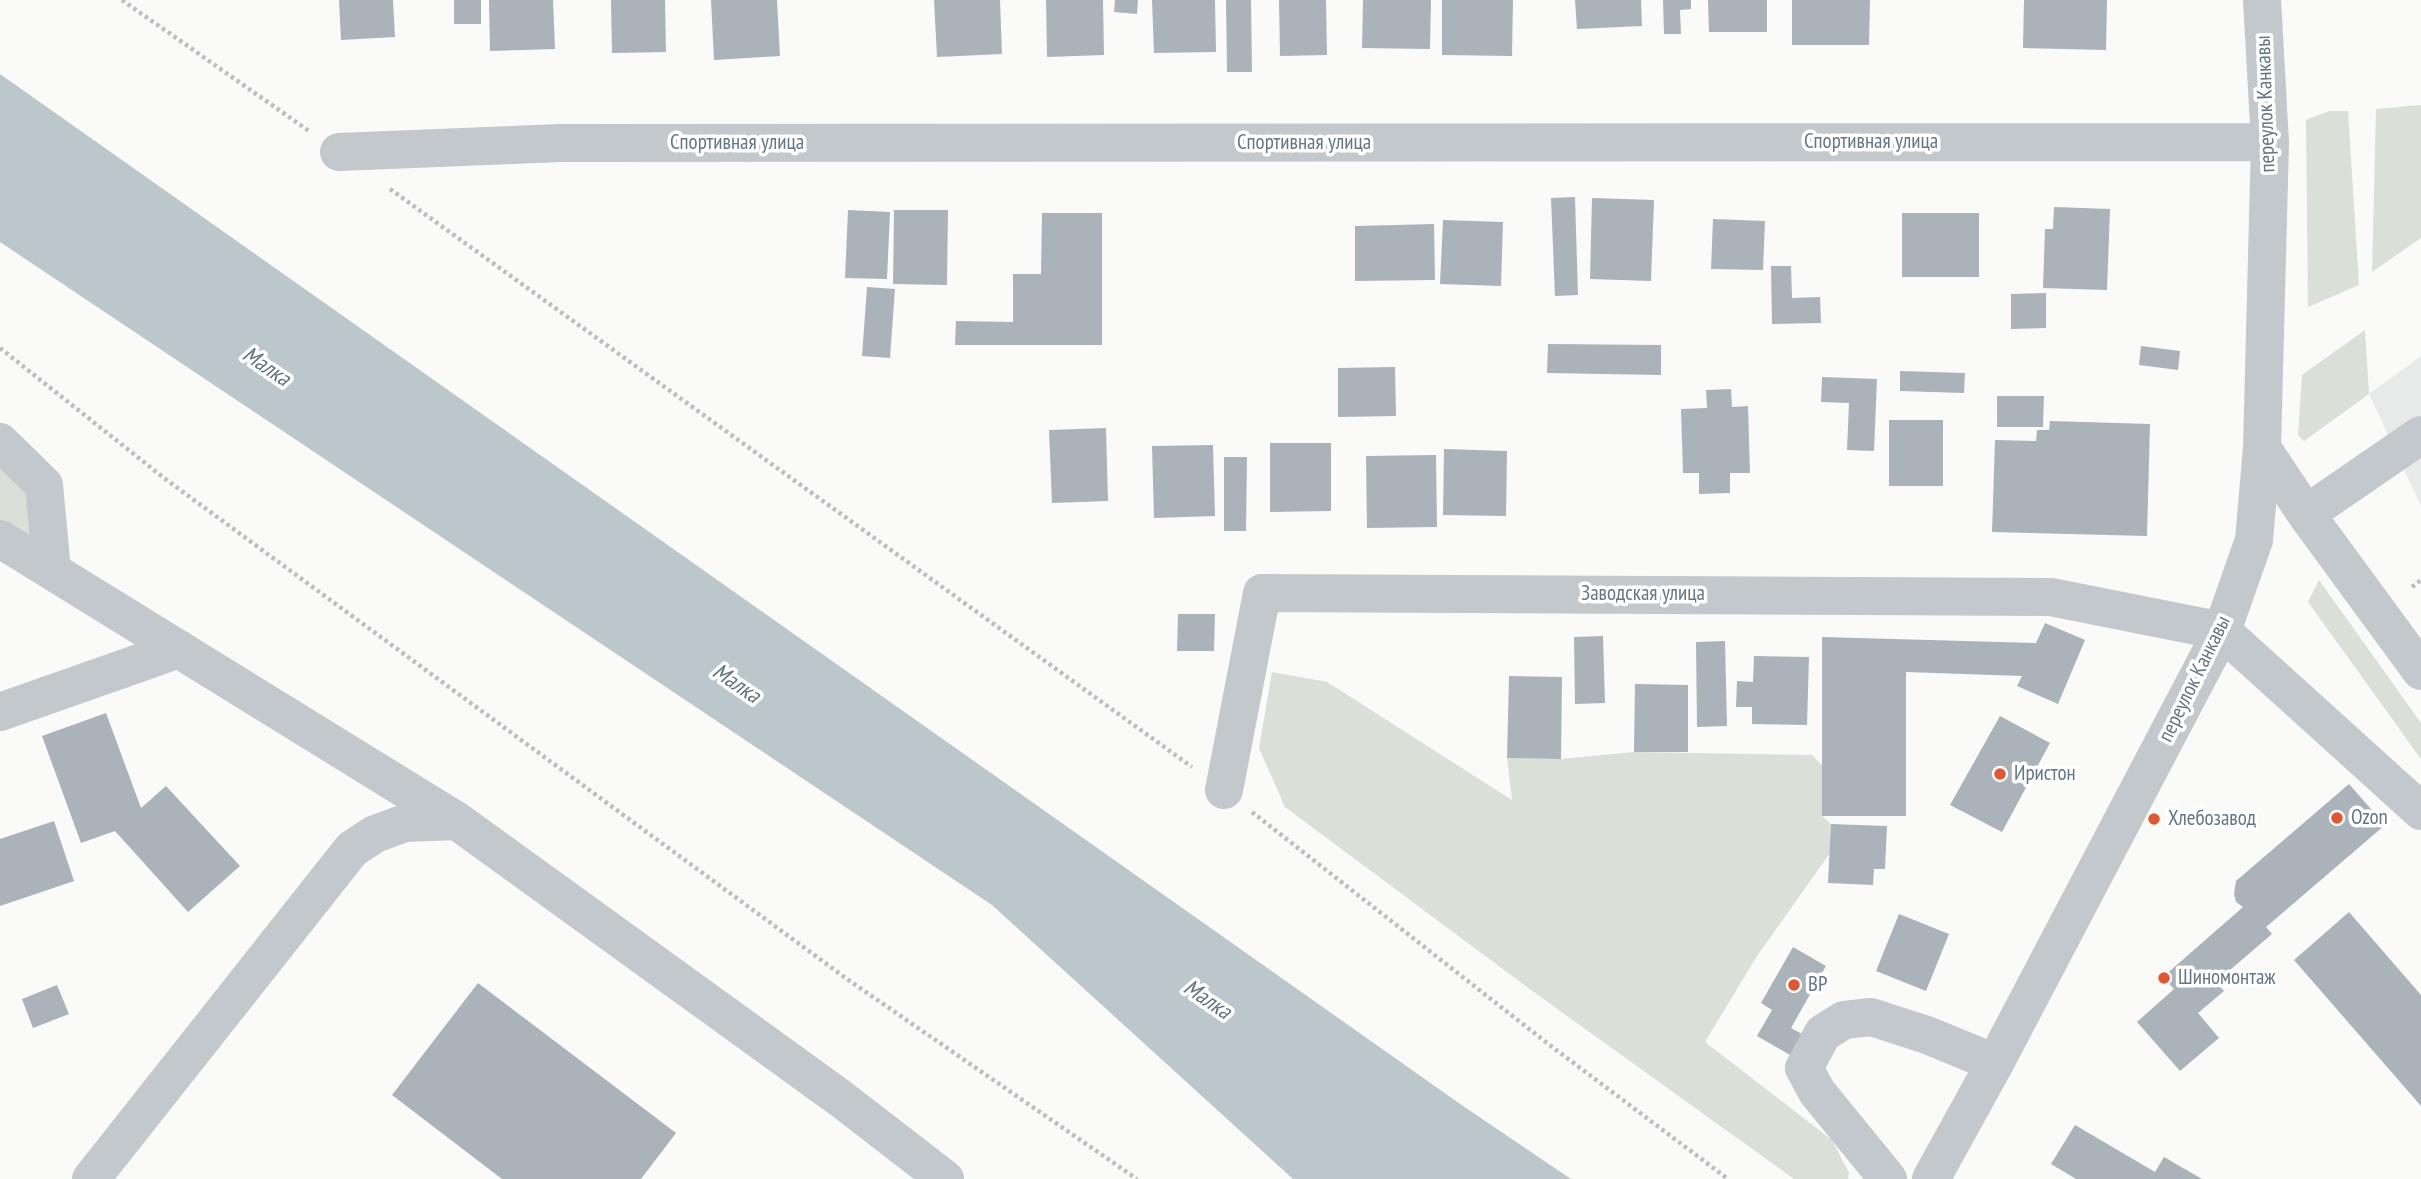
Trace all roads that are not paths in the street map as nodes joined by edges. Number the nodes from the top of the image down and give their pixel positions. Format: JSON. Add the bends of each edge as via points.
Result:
{"nodes":[{"id":1,"x":2262,"y":0,"type":"edge"},
{"id":2,"x":2270,"y":142,"type":"junction"},
{"id":3,"x":339,"y":152,"type":"road end"},
{"id":4,"x":2421,"y":435,"type":"edge"},
{"id":5,"x":0,"y":442,"type":"edge"},
{"id":6,"x":2262,"y":448,"type":"junction"},
{"id":7,"x":2306,"y":514,"type":"junction"},
{"id":8,"x":0,"y":539,"type":"edge"},
{"id":9,"x":52,"y":571,"type":"junction"},
{"id":10,"x":2222,"y":631,"type":"junction"},
{"id":11,"x":179,"y":649,"type":"junction"},
{"id":12,"x":2421,"y":671,"type":"edge"},
{"id":13,"x":0,"y":712,"type":"edge"},
{"id":14,"x":1224,"y":790,"type":"road end"},
{"id":15,"x":2417,"y":803,"type":"edge"},
{"id":16,"x":457,"y":821,"type":"junction"},
{"id":17,"x":1995,"y":1063,"type":"junction"},
{"id":18,"x":91,"y":1179,"type":"edge"},
{"id":19,"x":945,"y":1179,"type":"edge"},
{"id":20,"x":1888,"y":1179,"type":"edge"},
{"id":21,"x":1931,"y":1179,"type":"edge"}],
"edges":[{"from":1,"to":2,"type":"street","name":"переулок Канкавы"},
{"from":2,"to":3,"type":"street","name":"Спортивная улица","via":[[561,143]]},
{"from":2,"to":6,"type":"street","name":"переулок Канкавы"},
{"from":4,"to":7,"type":"street"},
{"from":5,"to":9,"type":"street","via":[[44,485]]},
{"from":6,"to":7,"type":"street"},
{"from":6,"to":10,"type":"street","name":"переулок Канкавы","via":[[2254,540]]},
{"from":7,"to":12,"type":"street"},
{"from":8,"to":9,"type":"street"},
{"from":9,"to":11,"type":"street"},
{"from":10,"to":14,"type":"street","name":"Заводская улица","via":[[2051,597],[1262,593]]},
{"from":10,"to":15,"type":"street"},
{"from":10,"to":17,"type":"street","name":"переулок Канкавы"},
{"from":11,"to":13,"type":"street"},
{"from":11,"to":16,"type":"street"},
{"from":16,"to":18,"type":"street","via":[[405,823],[352,849]]},
{"from":16,"to":19,"type":"street"},
{"from":17,"to":20,"type":"street","via":[[1871,1017],[1844,1020],[1823,1033],[1804,1068],[1817,1092]]},
{"from":17,"to":21,"type":"street","name":"переулок Канкавы"}]}
